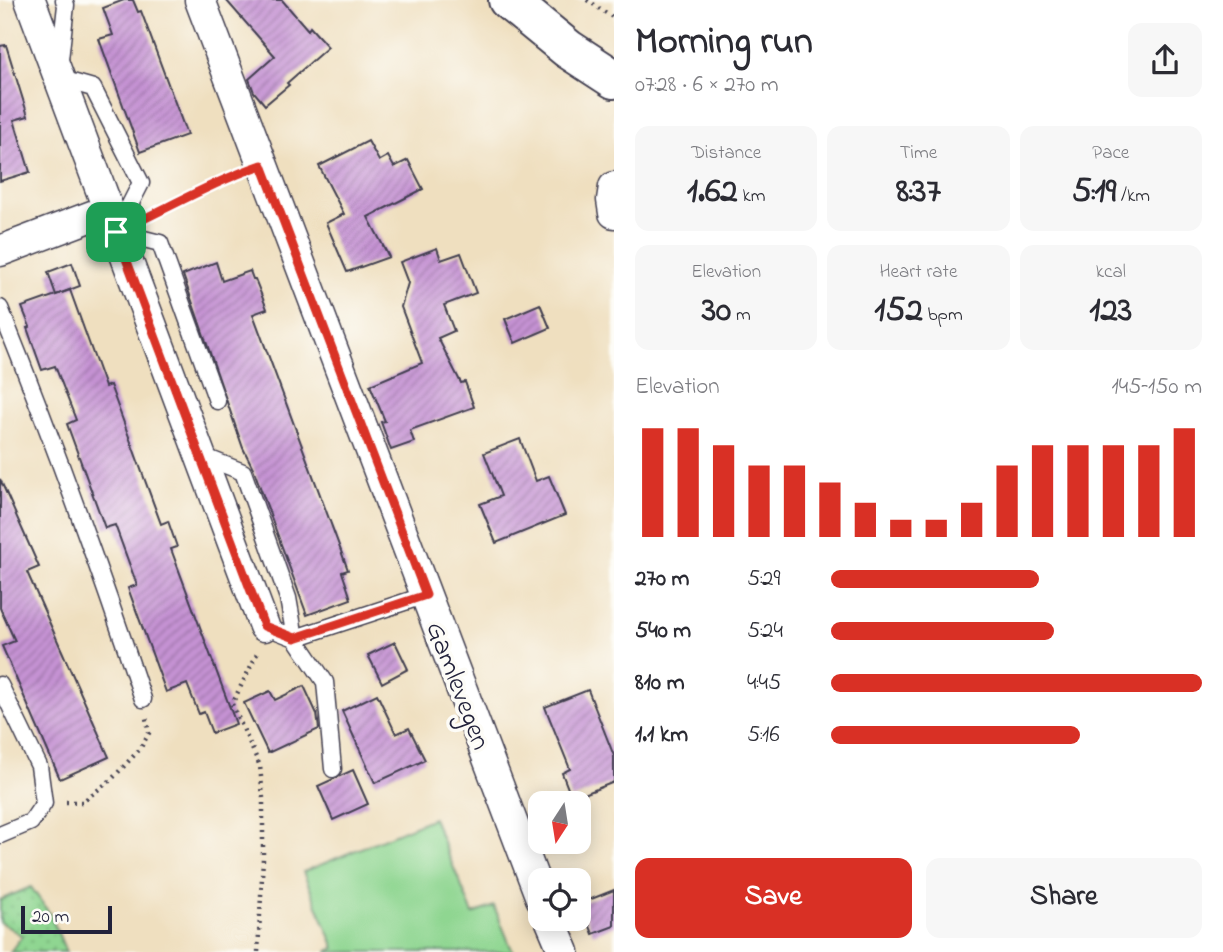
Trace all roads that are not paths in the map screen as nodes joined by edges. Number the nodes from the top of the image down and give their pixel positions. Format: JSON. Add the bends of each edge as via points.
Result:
{"nodes":[{"id":1,"x":30,"y":0,"type":"edge"},
{"id":2,"x":64,"y":0,"type":"edge"},
{"id":3,"x":200,"y":0,"type":"edge"},
{"id":4,"x":508,"y":0,"type":"edge"},
{"id":5,"x":58,"y":78,"type":"junction"},
{"id":6,"x":614,"y":79,"type":"edge"},
{"id":7,"x":614,"y":187,"type":"edge"},
{"id":8,"x":614,"y":213,"type":"edge"},
{"id":9,"x":112,"y":221,"type":"junction"},
{"id":10,"x":3,"y":245,"type":"edge"},
{"id":11,"x":0,"y":308,"type":"edge"},
{"id":12,"x":217,"y":401,"type":"dead end"},
{"id":13,"x":200,"y":455,"type":"junction"},
{"id":14,"x":426,"y":595,"type":"junction"},
{"id":15,"x":264,"y":626,"type":"joint"},
{"id":16,"x":295,"y":638,"type":"junction"},
{"id":17,"x":0,"y":685,"type":"edge"},
{"id":18,"x":143,"y":699,"type":"road end"},
{"id":19,"x":333,"y":769,"type":"dead end"},
{"id":20,"x":0,"y":835,"type":"edge"},
{"id":21,"x":530,"y":868,"type":"edge"},
{"id":22,"x":555,"y":931,"type":"edge"},
{"id":23,"x":564,"y":952,"type":"edge"}],
"edges":[{"from":1,"to":5,"type":"street"},
{"from":2,"to":5,"type":"lane"},
{"from":3,"to":14,"type":"street","name":"Gamlevegen"},
{"from":4,"to":6,"type":"street"},
{"from":5,"to":9,"type":"street"},
{"from":5,"to":9,"type":"lane","via":[[93,88],[141,183]]},
{"from":7,"to":8,"type":"street"},
{"from":9,"to":10,"type":"street"},
{"from":9,"to":12,"type":"lane","via":[[160,243]]},
{"from":9,"to":13,"type":"street"},
{"from":11,"to":18,"type":"lane","via":[[103,577]]},
{"from":13,"to":15,"type":"street"},
{"from":13,"to":16,"type":"lane","via":[[243,472],[288,598]]},
{"from":14,"to":16,"type":"lane"},
{"from":14,"to":21,"type":"street","name":"Gamlevegen"},
{"from":15,"to":16,"type":"lane"},
{"from":16,"to":19,"type":"lane","via":[[325,681]]},
{"from":17,"to":20,"type":"lane","via":[[39,766],[44,803],[31,822]]},
{"from":22,"to":23,"type":"street"}]}
